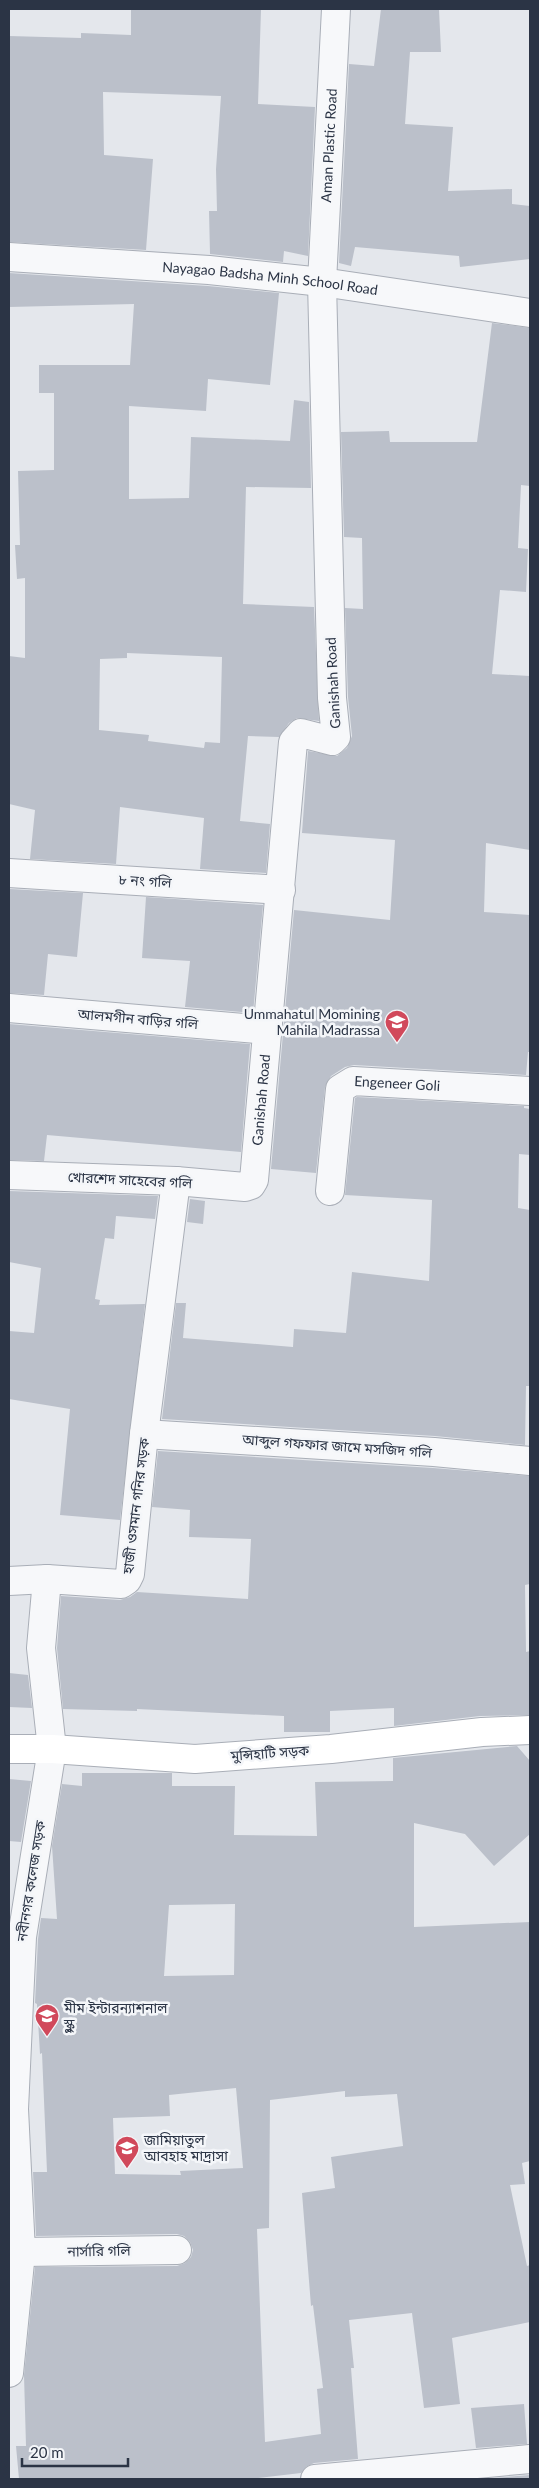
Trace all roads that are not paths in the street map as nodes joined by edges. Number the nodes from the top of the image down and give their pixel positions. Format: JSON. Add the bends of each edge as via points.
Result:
{"nodes":[{"id":1,"x":336,"y":9,"type":"edge"},
{"id":2,"x":9,"y":257,"type":"edge"},
{"id":3,"x":322,"y":282,"type":"junction"},
{"id":4,"x":530,"y":313,"type":"edge"},
{"id":5,"x":9,"y":873,"type":"edge"},
{"id":6,"x":281,"y":890,"type":"junction"},
{"id":7,"x":9,"y":1008,"type":"edge"},
{"id":8,"x":267,"y":1030,"type":"junction"},
{"id":9,"x":530,"y":1091,"type":"edge"},
{"id":10,"x":9,"y":1175,"type":"edge"},
{"id":11,"x":176,"y":1181,"type":"junction"},
{"id":12,"x":251,"y":1185,"type":"joint"},
{"id":13,"x":330,"y":1190,"type":"dead end"},
{"id":14,"x":144,"y":1434,"type":"junction"},
{"id":15,"x":530,"y":1461,"type":"edge"},
{"id":16,"x":47,"y":1579,"type":"junction"},
{"id":17,"x":9,"y":1581,"type":"edge"},
{"id":18,"x":530,"y":1730,"type":"edge"},
{"id":19,"x":9,"y":1749,"type":"edge"},
{"id":20,"x":52,"y":1749,"type":"junction"},
{"id":21,"x":15,"y":1937,"type":"edge"},
{"id":22,"x":11,"y":2109,"type":"edge"},
{"id":23,"x":177,"y":2250,"type":"dead end"},
{"id":24,"x":21,"y":2252,"type":"junction"},
{"id":25,"x":9,"y":2373,"type":"edge"},
{"id":26,"x":530,"y":2459,"type":"edge"},
{"id":27,"x":315,"y":2479,"type":"edge"}],
"edges":[{"from":1,"to":3,"type":"street","name":"Aman Plastic Road"},
{"from":2,"to":3,"type":"street","name":"Nayagao Badsha Minh School Road","via":[[208,270]]},
{"from":3,"to":4,"type":"street","name":"Nayagao Badsha Minh School Road"},
{"from":3,"to":6,"type":"street","name":"Ganishah Road","via":[[332,698],[336,737],[332,741],[301,733],[292,742]]},
{"from":5,"to":6,"type":"street","name":"৮ নং গলি"},
{"from":6,"to":8,"type":"street","name":"Ganishah Road"},
{"from":7,"to":8,"type":"street","name":"আলমগীন বাড়ির গলি"},
{"from":8,"to":12,"type":"street","name":"Ganishah Road"},
{"from":9,"to":13,"type":"street","name":"Engeneer Goli","via":[[353,1081],[346,1084],[340,1089]]},
{"from":10,"to":11,"type":"street","name":"খোরশেদ সাহেবের গলি"},
{"from":11,"to":12,"type":"street","name":"খোরশেদ সাহেবের গলি"},
{"from":11,"to":14,"type":"street","name":"হাজী ওসমান গনির সড়ক"},
{"from":14,"to":15,"type":"street","name":"আব্দুল গফফার জামে মসজিদ গলি"},
{"from":14,"to":16,"type":"street","name":"হাজী ওসমান গনির সড়ক","via":[[127,1580],[121,1584]]},
{"from":16,"to":17,"type":"street","name":"হাজী ওসমান গনির সড়ক"},
{"from":16,"to":20,"type":"street","via":[[41,1648]]},
{"from":18,"to":20,"type":"street","name":"মুন্সিহাটি সড়ক","via":[[195,1759]]},
{"from":19,"to":20,"type":"street","name":"মুন্সিহাটি সড়ক"},
{"from":20,"to":21,"type":"street","name":"নবীনগর কলেজ সড়ক"},
{"from":21,"to":22,"type":"street","name":"নবীনগর কলেজ সড়ক"},
{"from":22,"to":24,"type":"street","name":"নবীনগর কলেজ সড়ক"},
{"from":23,"to":24,"type":"street","name":"নার্সারি গলি"},
{"from":24,"to":25,"type":"street","name":"নবীনগর কলেজ সড়ক"},
{"from":26,"to":27,"type":"street"}]}
